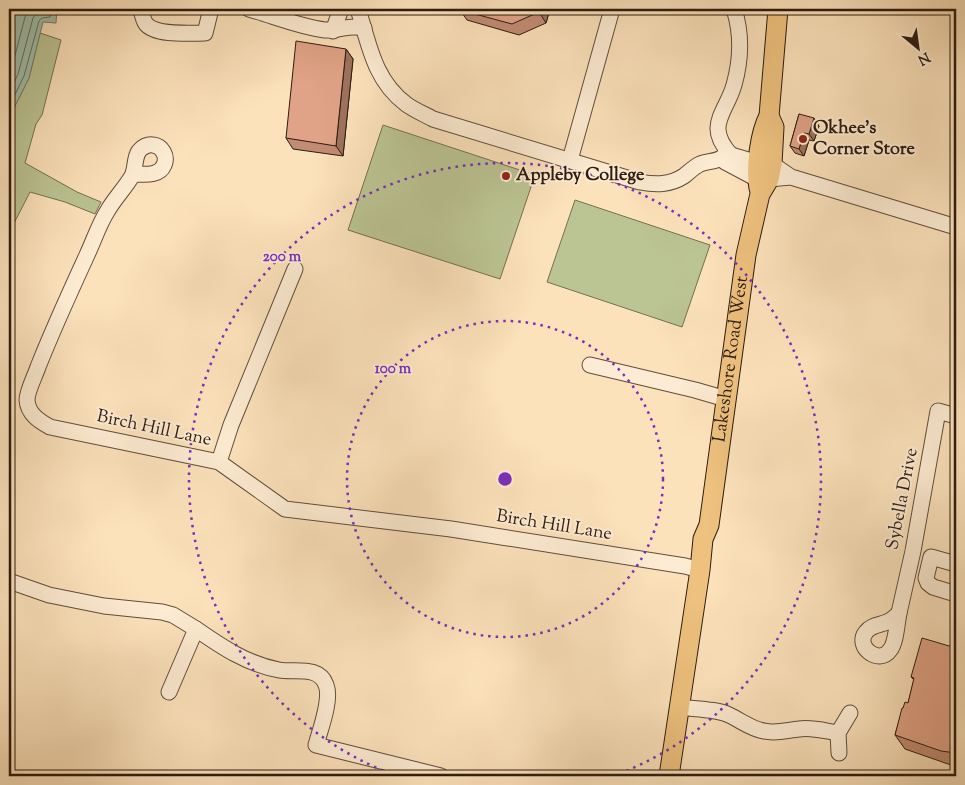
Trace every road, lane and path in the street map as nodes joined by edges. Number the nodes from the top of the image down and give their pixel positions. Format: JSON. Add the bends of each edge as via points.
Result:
{"nodes":[{"id":1,"x":141,"y":9,"type":"edge"},
{"id":2,"x":211,"y":9,"type":"edge"},
{"id":3,"x":249,"y":9,"type":"edge"},
{"id":4,"x":341,"y":9,"type":"edge"},
{"id":5,"x":358,"y":9,"type":"edge"},
{"id":6,"x":612,"y":9,"type":"edge"},
{"id":7,"x":734,"y":9,"type":"edge"},
{"id":8,"x":778,"y":9,"type":"edge"},
{"id":9,"x":364,"y":28,"type":"junction"},
{"id":10,"x":333,"y":31,"type":"junction"},
{"id":11,"x":727,"y":156,"type":"junction"},
{"id":12,"x":570,"y":160,"type":"junction"},
{"id":13,"x":133,"y":174,"type":"dead end"},
{"id":14,"x":763,"y":176,"type":"junction"},
{"id":15,"x":956,"y":227,"type":"edge"},
{"id":16,"x":295,"y":269,"type":"dead end"},
{"id":17,"x":590,"y":365,"type":"dead end"},
{"id":18,"x":726,"y":399,"type":"junction"},
{"id":19,"x":956,"y":416,"type":"edge"},
{"id":20,"x":219,"y":462,"type":"junction"},
{"id":21,"x":913,"y":551,"type":"junction"},
{"id":22,"x":931,"y":557,"type":"junction"},
{"id":23,"x":956,"y":564,"type":"edge"},
{"id":24,"x":700,"y":570,"type":"junction"},
{"id":25,"x":9,"y":581,"type":"edge"},
{"id":26,"x":956,"y":594,"type":"edge"},
{"id":27,"x":899,"y":613,"type":"dead end"},
{"id":28,"x":196,"y":629,"type":"junction"},
{"id":29,"x":169,"y":692,"type":"dead end"},
{"id":30,"x":680,"y":707,"type":"junction"},
{"id":31,"x":850,"y":713,"type":"dead end"},
{"id":32,"x":838,"y":733,"type":"junction"},
{"id":33,"x":840,"y":753,"type":"dead end"},
{"id":34,"x":441,"y":776,"type":"edge"},
{"id":35,"x":669,"y":776,"type":"edge"}],
"edges":[{"from":1,"to":2,"type":"street","via":[[145,22],[156,30],[205,33]]},
{"from":3,"to":10,"type":"street"},
{"from":4,"to":10,"type":"street"},
{"from":5,"to":9,"type":"street"},
{"from":6,"to":12,"type":"street"},
{"from":7,"to":11,"type":"street","via":[[739,35],[738,64],[734,85],[718,124]]},
{"from":8,"to":14,"type":"main road","name":"Lakeshore Road West","via":[[769,116],[764,125]]},
{"from":9,"to":10,"type":"street","via":[[351,26]]},
{"from":9,"to":12,"type":"street","via":[[382,78],[407,104],[433,119]]},
{"from":11,"to":12,"type":"street","via":[[702,163],[664,184],[640,182]]},
{"from":11,"to":14,"type":"street"},
{"from":13,"to":20,"type":"street","name":"Birch Hill Lane","via":[[107,211],[56,321],[27,399],[31,413],[50,427]]},
{"from":14,"to":15,"type":"street","via":[[791,177]]},
{"from":14,"to":18,"type":"main road","name":"Lakeshore Road West","via":[[746,255]]},
{"from":16,"to":20,"type":"street"},
{"from":17,"to":18,"type":"street"},
{"from":18,"to":24,"type":"main road","name":"Lakeshore Road West"},
{"from":19,"to":21,"type":"street","name":"Sybella Drive","via":[[938,411]]},
{"from":20,"to":24,"type":"street","name":"Birch Hill Lane","via":[[285,509],[451,529]]},
{"from":21,"to":22,"type":"street"},
{"from":21,"to":27,"type":"street","name":"Sybella Drive"},
{"from":22,"to":23,"type":"street"},
{"from":22,"to":26,"type":"street","via":[[926,578],[928,583]]},
{"from":24,"to":30,"type":"main road","name":"Lakeshore Road West"},
{"from":25,"to":28,"type":"street","via":[[76,600],[162,612]]},
{"from":28,"to":29,"type":"street"},
{"from":28,"to":34,"type":"street","via":[[251,662],[285,671],[316,672],[326,685],[328,694],[316,745]]},
{"from":30,"to":32,"type":"street","via":[[722,712],[765,732],[810,728]]},
{"from":30,"to":35,"type":"main road","name":"Lakeshore Road West"},
{"from":31,"to":32,"type":"street"},
{"from":32,"to":33,"type":"street"}]}
